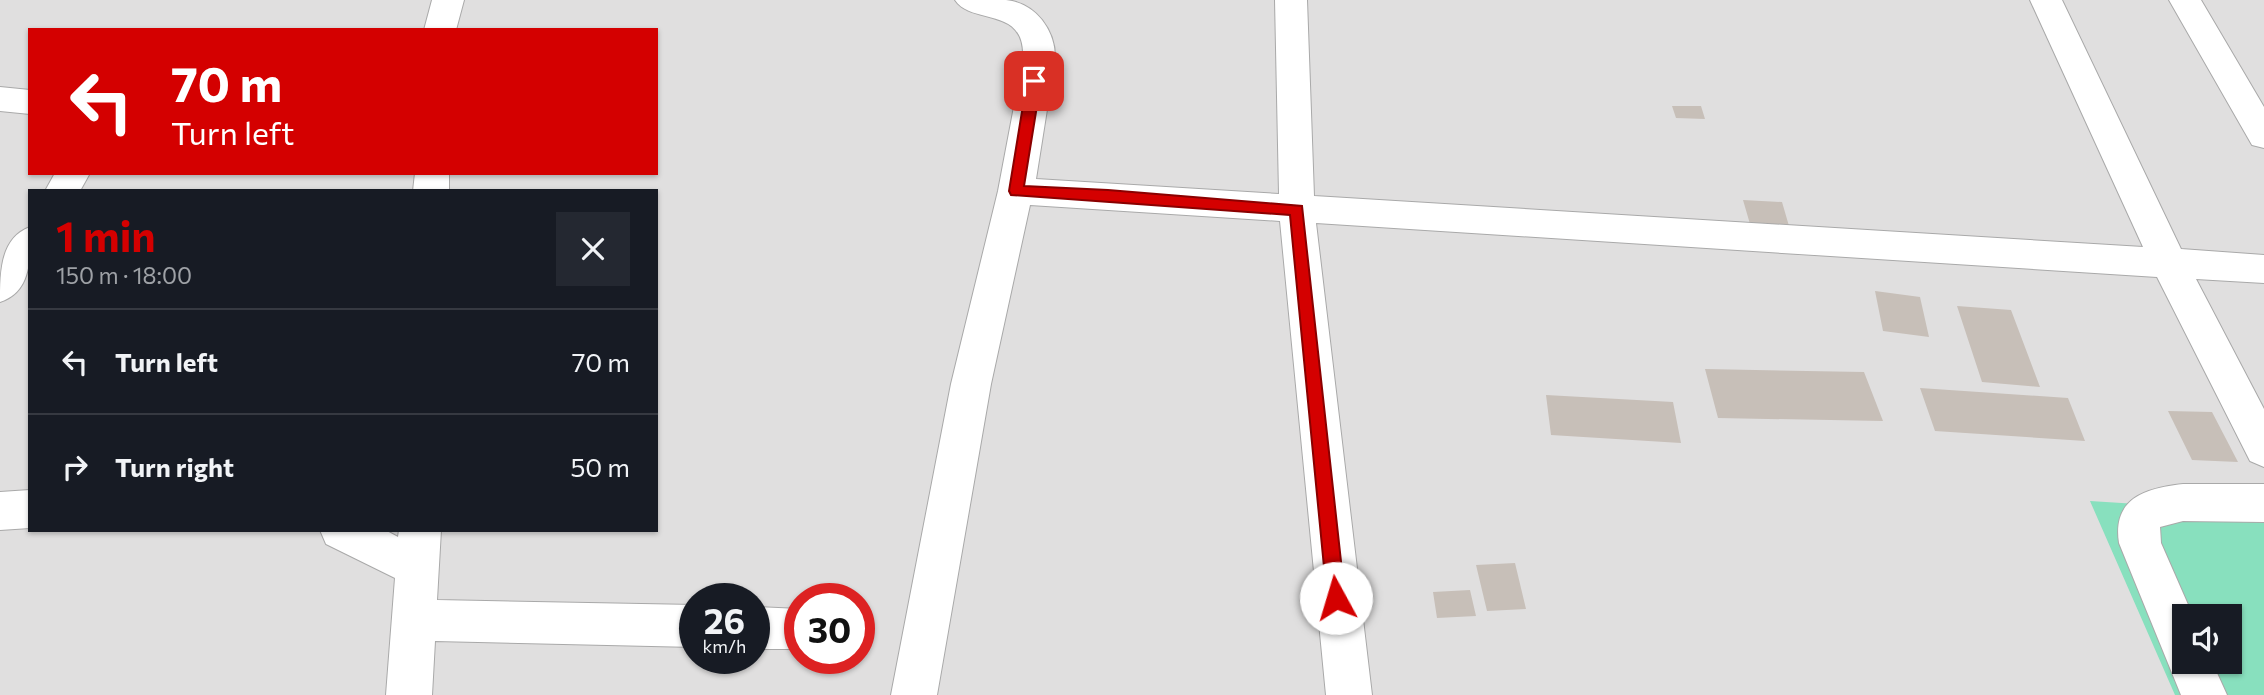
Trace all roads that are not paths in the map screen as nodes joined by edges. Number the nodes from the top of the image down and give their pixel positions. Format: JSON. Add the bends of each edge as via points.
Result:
{"nodes":[{"id":1,"x":448,"y":0,"type":"edge"},
{"id":2,"x":971,"y":0,"type":"edge"},
{"id":3,"x":1292,"y":0,"type":"edge"},
{"id":4,"x":2046,"y":0,"type":"edge"},
{"id":5,"x":2185,"y":0,"type":"edge"},
{"id":6,"x":441,"y":28,"type":"edge"},
{"id":7,"x":0,"y":99,"type":"edge"},
{"id":8,"x":28,"y":102,"type":"edge"},
{"id":9,"x":2264,"y":136,"type":"edge"},
{"id":10,"x":1016,"y":191,"type":"junction"},
{"id":11,"x":1297,"y":210,"type":"junction"},
{"id":12,"x":28,"y":244,"type":"edge"},
{"id":13,"x":2168,"y":261,"type":"junction"},
{"id":14,"x":2264,"y":269,"type":"edge"},
{"id":15,"x":0,"y":287,"type":"edge"},
{"id":16,"x":2264,"y":449,"type":"edge"},
{"id":17,"x":2264,"y":502,"type":"edge"},
{"id":18,"x":28,"y":509,"type":"edge"},
{"id":19,"x":0,"y":511,"type":"edge"},
{"id":20,"x":349,"y":532,"type":"edge"},
{"id":21,"x":418,"y":549,"type":"edge"},
{"id":22,"x":2172,"y":619,"type":"edge"},
{"id":23,"x":415,"y":620,"type":"junction"},
{"id":24,"x":679,"y":626,"type":"edge"},
{"id":25,"x":2195,"y":674,"type":"edge"},
{"id":26,"x":410,"y":695,"type":"edge"},
{"id":27,"x":914,"y":695,"type":"edge"},
{"id":28,"x":1349,"y":695,"type":"edge"},
{"id":29,"x":2204,"y":695,"type":"edge"}],
"edges":[{"from":1,"to":6,"type":"street"},
{"from":2,"to":10,"type":"street","via":[[1001,7],[1025,23],[1039,42]]},
{"from":3,"to":11,"type":"street"},
{"from":4,"to":13,"type":"street"},
{"from":5,"to":9,"type":"street"},
{"from":7,"to":8,"type":"street"},
{"from":10,"to":11,"type":"street"},
{"from":10,"to":27,"type":"street","via":[[971,384]]},
{"from":11,"to":13,"type":"street"},
{"from":11,"to":28,"type":"street"},
{"from":12,"to":15,"type":"street"},
{"from":13,"to":14,"type":"street"},
{"from":13,"to":16,"type":"street"},
{"from":17,"to":22,"type":"street","via":[[2164,503],[2146,511],[2137,526],[2140,543]]},
{"from":18,"to":19,"type":"street"},
{"from":20,"to":21,"type":"street"},
{"from":21,"to":23,"type":"street"},
{"from":23,"to":24,"type":"street"},
{"from":23,"to":26,"type":"street"},
{"from":25,"to":29,"type":"street"}]}
